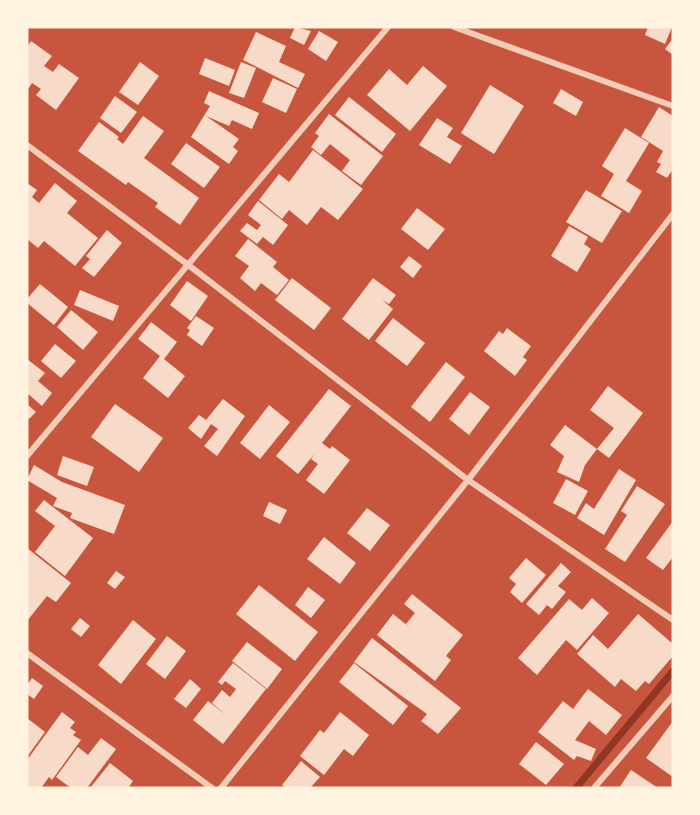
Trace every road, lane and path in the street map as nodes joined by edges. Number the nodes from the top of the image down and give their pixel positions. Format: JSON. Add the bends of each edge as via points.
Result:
{"nodes":[{"id":1,"x":388,"y":27,"type":"edge"},
{"id":2,"x":454,"y":27,"type":"edge"},
{"id":3,"x":673,"y":106,"type":"edge"},
{"id":4,"x":27,"y":146,"type":"edge"},
{"id":5,"x":673,"y":214,"type":"edge"},
{"id":6,"x":187,"y":264,"type":"junction"},
{"id":7,"x":27,"y":456,"type":"edge"},
{"id":8,"x":468,"y":480,"type":"junction"},
{"id":9,"x":673,"y":620,"type":"edge"},
{"id":10,"x":27,"y":653,"type":"edge"},
{"id":11,"x":673,"y":696,"type":"edge"},
{"id":12,"x":212,"y":788,"type":"edge"},
{"id":13,"x":221,"y":788,"type":"edge"},
{"id":14,"x":594,"y":788,"type":"edge"}],
"edges":[{"from":1,"to":6,"type":"street"},
{"from":2,"to":3,"type":"street"},
{"from":4,"to":6,"type":"street"},
{"from":5,"to":8,"type":"street"},
{"from":6,"to":7,"type":"street"},
{"from":6,"to":8,"type":"street"},
{"from":8,"to":9,"type":"street"},
{"from":8,"to":13,"type":"street"},
{"from":10,"to":12,"type":"street"},
{"from":11,"to":14,"type":"street"}]}
